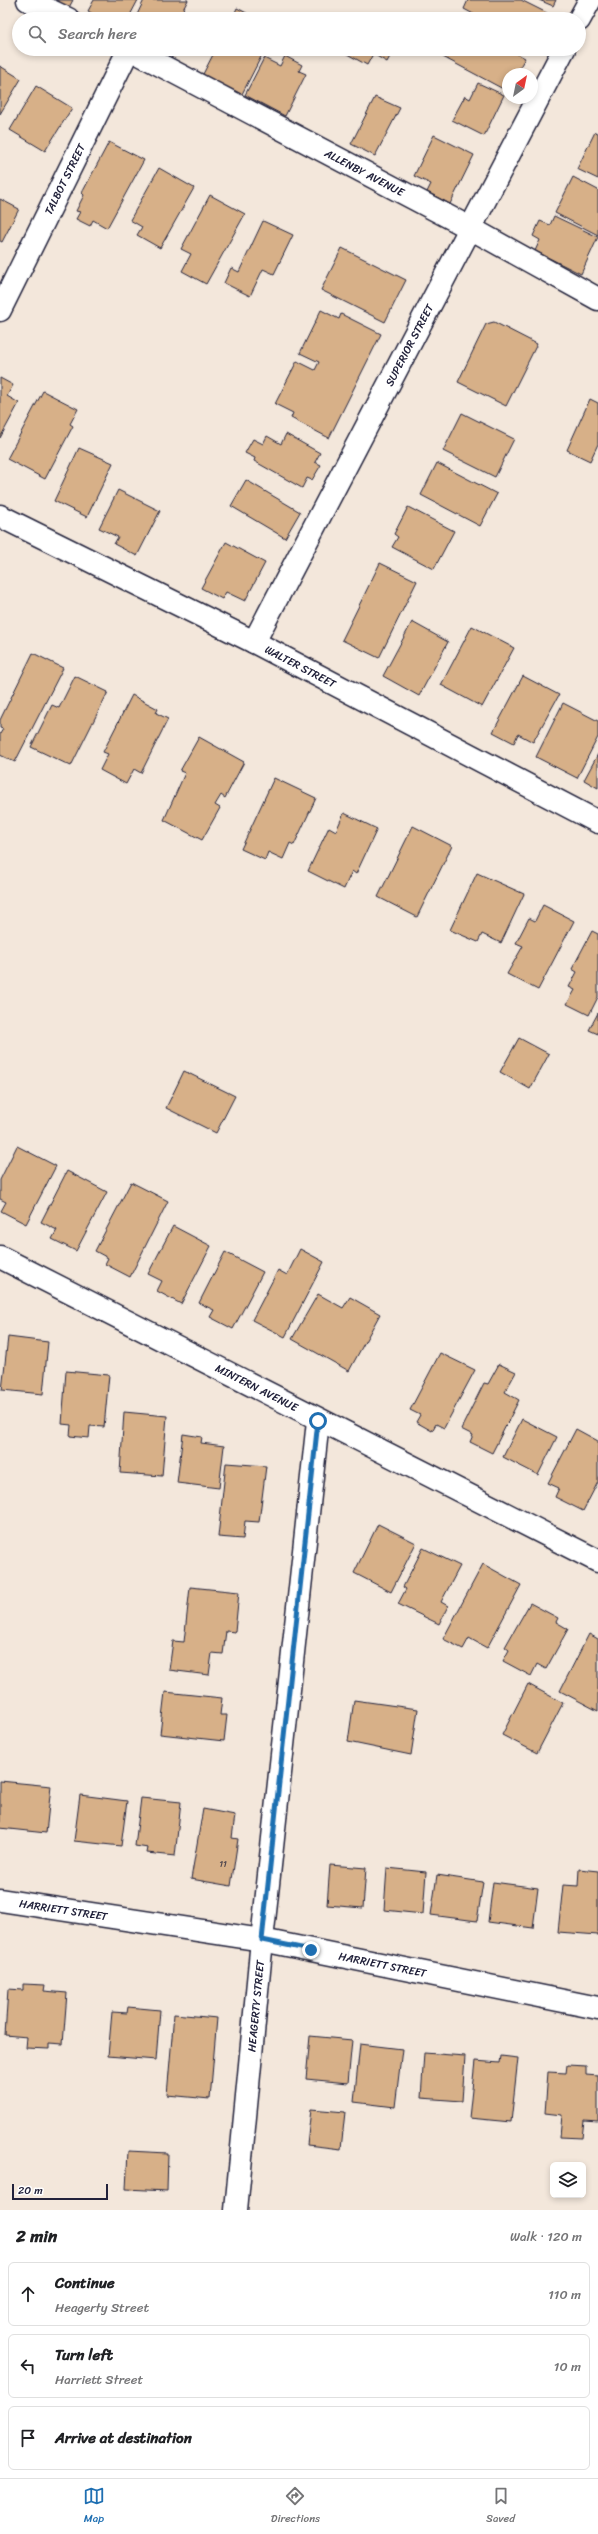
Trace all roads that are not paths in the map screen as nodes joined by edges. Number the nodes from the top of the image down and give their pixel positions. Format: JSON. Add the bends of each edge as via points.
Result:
{"nodes":[{"id":1,"x":28,"y":0,"type":"edge"},
{"id":2,"x":590,"y":0,"type":"edge"},
{"id":3,"x":53,"y":12,"type":"edge"},
{"id":4,"x":583,"y":12,"type":"edge"},
{"id":5,"x":127,"y":56,"type":"edge"},
{"id":6,"x":143,"y":56,"type":"edge"},
{"id":7,"x":560,"y":56,"type":"edge"},
{"id":8,"x":470,"y":228,"type":"junction"},
{"id":9,"x":598,"y":299,"type":"edge"},
{"id":10,"x":0,"y":310,"type":"edge"},
{"id":11,"x":0,"y":516,"type":"edge"},
{"id":12,"x":254,"y":642,"type":"junction"},
{"id":13,"x":598,"y":822,"type":"edge"},
{"id":14,"x":0,"y":1257,"type":"edge"},
{"id":15,"x":318,"y":1421,"type":"junction"},
{"id":16,"x":598,"y":1561,"type":"edge"},
{"id":17,"x":0,"y":1900,"type":"edge"},
{"id":18,"x":262,"y":1940,"type":"junction"},
{"id":19,"x":598,"y":2008,"type":"edge"},
{"id":20,"x":236,"y":2210,"type":"edge"}],
"edges":[{"from":1,"to":3,"type":"street"},
{"from":2,"to":4,"type":"street"},
{"from":5,"to":10,"type":"street","name":"TALBOT STREET"},
{"from":6,"to":8,"type":"street","name":"ALLENBY AVENUE"},
{"from":7,"to":8,"type":"street","name":"SUPERIOR STREET"},
{"from":8,"to":9,"type":"street","name":"ALLENBY AVENUE"},
{"from":8,"to":12,"type":"street","name":"SUPERIOR STREET"},
{"from":11,"to":12,"type":"street","name":"WALTER STREET"},
{"from":12,"to":13,"type":"street","name":"WALTER STREET"},
{"from":14,"to":15,"type":"street","name":"MINTERN AVENUE"},
{"from":15,"to":16,"type":"street","name":"MINTERN AVENUE"},
{"from":15,"to":18,"type":"street","name":"HEAGERTY STREET"},
{"from":17,"to":18,"type":"street","name":"HARRIETT STREET"},
{"from":18,"to":19,"type":"street","name":"HARRIETT STREET"},
{"from":18,"to":20,"type":"street","name":"HEAGERTY STREET"}]}
